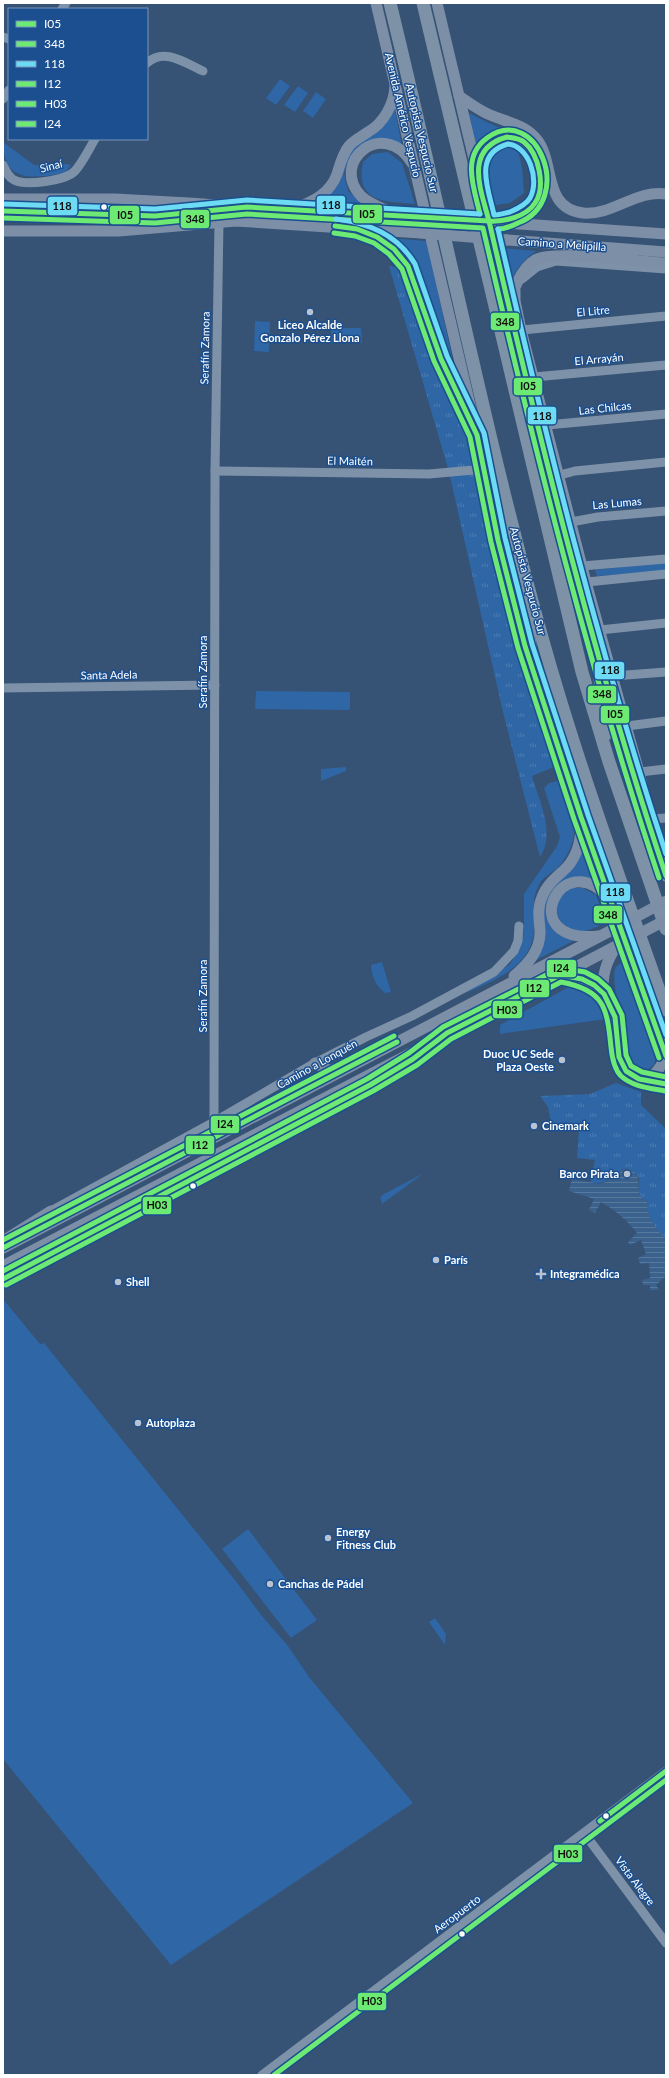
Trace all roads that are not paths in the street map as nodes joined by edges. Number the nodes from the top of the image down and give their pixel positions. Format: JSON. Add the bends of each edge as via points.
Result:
{"nodes":[{"id":1,"x":376,"y":3,"type":"edge"},
{"id":2,"x":390,"y":3,"type":"edge"},
{"id":3,"x":423,"y":3,"type":"edge"},
{"id":4,"x":437,"y":3,"type":"edge"},
{"id":5,"x":148,"y":62,"type":"edge"},
{"id":6,"x":203,"y":71,"type":"dead end"},
{"id":7,"x":396,"y":81,"type":"junction"},
{"id":8,"x":459,"y":96,"type":"junction"},
{"id":9,"x":94,"y":140,"type":"edge"},
{"id":10,"x":3,"y":165,"type":"edge"},
{"id":11,"x":415,"y":167,"type":"junction"},
{"id":12,"x":477,"y":171,"type":"junction"},
{"id":13,"x":666,"y":194,"type":"edge"},
{"id":14,"x":3,"y":199,"type":"edge"},
{"id":15,"x":284,"y":210,"type":"junction"},
{"id":16,"x":397,"y":215,"type":"junction"},
{"id":17,"x":219,"y":222,"type":"junction"},
{"id":18,"x":499,"y":222,"type":"junction"},
{"id":19,"x":356,"y":228,"type":"junction"},
{"id":20,"x":3,"y":231,"type":"edge"},
{"id":21,"x":666,"y":234,"type":"edge"},
{"id":22,"x":664,"y":250,"type":"edge"},
{"id":23,"x":666,"y":263,"type":"edge"},
{"id":24,"x":666,"y":269,"type":"edge"},
{"id":25,"x":516,"y":286,"type":"junction"},
{"id":26,"x":509,"y":309,"type":"junction"},
{"id":27,"x":666,"y":316,"type":"edge"},
{"id":28,"x":522,"y":330,"type":"junction"},
{"id":29,"x":666,"y":365,"type":"edge"},
{"id":30,"x":534,"y":377,"type":"junction"},
{"id":31,"x":666,"y":414,"type":"edge"},
{"id":32,"x":546,"y":425,"type":"junction"},
{"id":33,"x":477,"y":435,"type":"junction"},
{"id":34,"x":666,"y":462,"type":"edge"},
{"id":35,"x":484,"y":469,"type":"junction"},
{"id":36,"x":215,"y":471,"type":"junction"},
{"id":37,"x":560,"y":475,"type":"junction"},
{"id":38,"x":666,"y":511,"type":"edge"},
{"id":39,"x":571,"y":522,"type":"junction"},
{"id":40,"x":517,"y":544,"type":"junction"},
{"id":41,"x":666,"y":559,"type":"edge"},
{"id":42,"x":582,"y":566,"type":"junction"},
{"id":43,"x":666,"y":574,"type":"edge"},
{"id":44,"x":587,"y":582,"type":"junction"},
{"id":45,"x":666,"y":623,"type":"edge"},
{"id":46,"x":600,"y":630,"type":"junction"},
{"id":47,"x":598,"y":660,"type":"junction"},
{"id":48,"x":533,"y":670,"type":"junction"},
{"id":49,"x":666,"y":672,"type":"edge"},
{"id":50,"x":613,"y":676,"type":"junction"},
{"id":51,"x":215,"y":685,"type":"junction"},
{"id":52,"x":3,"y":688,"type":"edge"},
{"id":53,"x":666,"y":721,"type":"edge"},
{"id":54,"x":626,"y":726,"type":"junction"},
{"id":55,"x":609,"y":762,"type":"junction"},
{"id":56,"x":666,"y":770,"type":"edge"},
{"id":57,"x":640,"y":772,"type":"junction"},
{"id":58,"x":581,"y":818,"type":"junction"},
{"id":59,"x":666,"y":818,"type":"edge"},
{"id":60,"x":651,"y":819,"type":"junction"},
{"id":61,"x":655,"y":844,"type":"junction"},
{"id":62,"x":666,"y":876,"type":"edge"},
{"id":63,"x":666,"y":901,"type":"edge"},
{"id":64,"x":611,"y":902,"type":"junction"},
{"id":65,"x":666,"y":920,"type":"edge"},
{"id":66,"x":519,"y":926,"type":"dead end"},
{"id":67,"x":666,"y":929,"type":"edge"},
{"id":68,"x":608,"y":933,"type":"junction"},
{"id":69,"x":619,"y":945,"type":"junction"},
{"id":70,"x":560,"y":975,"type":"junction"},
{"id":71,"x":502,"y":986,"type":"junction"},
{"id":72,"x":604,"y":994,"type":"junction"},
{"id":73,"x":666,"y":1010,"type":"edge"},
{"id":74,"x":448,"y":1034,"type":"junction"},
{"id":75,"x":666,"y":1055,"type":"edge"},
{"id":76,"x":315,"y":1063,"type":"junction"},
{"id":77,"x":339,"y":1072,"type":"junction"},
{"id":78,"x":387,"y":1075,"type":"joint"},
{"id":79,"x":644,"y":1080,"type":"junction"},
{"id":80,"x":666,"y":1084,"type":"edge"},
{"id":81,"x":214,"y":1122,"type":"junction"},
{"id":82,"x":51,"y":1211,"type":"joint"},
{"id":83,"x":3,"y":1241,"type":"edge"},
{"id":84,"x":3,"y":1248,"type":"edge"},
{"id":85,"x":3,"y":1266,"type":"edge"},
{"id":86,"x":3,"y":1279,"type":"edge"},
{"id":87,"x":666,"y":1771,"type":"edge"},
{"id":88,"x":584,"y":1833,"type":"junction"},
{"id":89,"x":666,"y":1942,"type":"edge"},
{"id":90,"x":262,"y":2075,"type":"edge"}],
"edges":[{"from":1,"to":7,"type":"main road","name":"Avenida Américo Vespucio"},
{"from":2,"to":40,"type":"highway","name":"Autopista Vespucio Sur"},
{"from":3,"to":55,"type":"highway","via":[[578,657]]},
{"from":4,"to":8,"type":"main road"},
{"from":5,"to":6,"type":"street","via":[[160,55],[167,55]]},
{"from":7,"to":11,"type":"main road","name":"Avenida Américo Vespucio"},
{"from":7,"to":15,"type":"main road","via":[[394,97],[387,112],[374,128],[348,147],[327,191],[313,201]]},
{"from":8,"to":12,"type":"main road"},
{"from":8,"to":13,"type":"main road","via":[[486,113],[521,127],[533,135],[542,149],[555,195],[572,210],[594,212],[650,194]]},
{"from":9,"to":10,"type":"street","name":"Sinaí","via":[[74,171],[58,179],[19,182],[10,177]]},
{"from":11,"to":16,"type":"main road","via":[[402,151],[385,143],[368,146],[354,161],[352,177],[358,193],[372,204]]},
{"from":11,"to":33,"type":"main road","name":"Avenida Américo Vespucio"},
{"from":12,"to":18,"type":"main road","via":[[482,153],[498,139],[506,137],[519,140],[534,154],[540,184],[538,199],[531,209]]},
{"from":12,"to":26,"type":"main road"},
{"from":14,"to":15,"type":"main road","name":"Camino a Melipilla","via":[[115,199]]},
{"from":15,"to":16,"type":"main road","name":"Camino a Melipilla"},
{"from":16,"to":18,"type":"main road","name":"Camino a Melipilla","bridge":true},
{"from":17,"to":19,"type":"main road","name":"Camino a Melipilla","via":[[254,221]]},
{"from":17,"to":20,"type":"main road","name":"Camino a Melipilla","via":[[119,231]]},
{"from":17,"to":36,"type":"street","name":"Serafín Zamora"},
{"from":18,"to":21,"type":"main road","name":"Camino a Melipilla"},
{"from":19,"to":22,"type":"main road","name":"Camino a Melipilla","bridge":true},
{"from":19,"to":33,"type":"main road","via":[[389,244],[405,261],[441,358]]},
{"from":23,"to":25,"type":"main road","via":[[546,256],[532,262]]},
{"from":24,"to":25,"type":"street","name":"Camino a Melipilla","via":[[556,261],[543,264],[529,272]]},
{"from":25,"to":26,"type":"main road"},
{"from":25,"to":28,"type":"street","via":[[516,301]]},
{"from":26,"to":47,"type":"main road","via":[[560,522]]},
{"from":27,"to":28,"type":"street","name":"El Litre"},
{"from":28,"to":30,"type":"street"},
{"from":29,"to":30,"type":"street","name":"El Arrayán"},
{"from":30,"to":32,"type":"street"},
{"from":31,"to":32,"type":"street","name":"Las Chilcas"},
{"from":32,"to":37,"type":"street"},
{"from":33,"to":35,"type":"main road","name":"Avenida Américo Vespucio"},
{"from":34,"to":37,"type":"street","via":[[575,471]]},
{"from":35,"to":36,"type":"street","name":"El Maitén","via":[[429,474]]},
{"from":35,"to":48,"type":"main road","name":"Avenida Américo Vespucio","via":[[506,575],[524,646]]},
{"from":36,"to":51,"type":"street","name":"Serafín Zamora"},
{"from":37,"to":39,"type":"street"},
{"from":38,"to":39,"type":"street","name":"Las Lumas"},
{"from":39,"to":42,"type":"street"},
{"from":40,"to":48,"type":"highway"},
{"from":40,"to":73,"type":"highway","name":"Autopista Vespucio Sur","via":[[576,753]]},
{"from":41,"to":42,"type":"street"},
{"from":42,"to":44,"type":"street"},
{"from":43,"to":44,"type":"street"},
{"from":44,"to":46,"type":"street"},
{"from":45,"to":46,"type":"street"},
{"from":46,"to":50,"type":"street"},
{"from":47,"to":55,"type":"highway"},
{"from":47,"to":61,"type":"main road"},
{"from":48,"to":58,"type":"main road","name":"Avenida Américo Vespucio"},
{"from":49,"to":50,"type":"street"},
{"from":50,"to":54,"type":"street"},
{"from":51,"to":52,"type":"street","name":"Santa Adela"},
{"from":51,"to":81,"type":"street","name":"Serafín Zamora"},
{"from":53,"to":54,"type":"street"},
{"from":54,"to":57,"type":"street"},
{"from":55,"to":67,"type":"highway"},
{"from":56,"to":57,"type":"street"},
{"from":57,"to":60,"type":"street"},
{"from":58,"to":64,"type":"main road","name":"Avenida Américo Vespucio"},
{"from":58,"to":71,"type":"main road","via":[[576,854],[548,886],[540,903],[540,936],[536,950],[527,964]]},
{"from":59,"to":60,"type":"street"},
{"from":60,"to":61,"type":"main road"},
{"from":61,"to":62,"type":"main road"},
{"from":63,"to":68,"type":"main road","name":"Camino a Lonquén","bridge":true},
{"from":64,"to":68,"type":"main road","via":[[598,889],[577,882],[560,889],[552,902],[553,919],[562,930],[578,936]]},
{"from":64,"to":75,"type":"main road","name":"Avenida Américo Vespucio"},
{"from":65,"to":69,"type":"main road","bridge":true},
{"from":66,"to":76,"type":"street","name":"Camino a Lonquén","via":[[514,951],[494,972],[412,1016]]},
{"from":68,"to":71,"type":"main road","name":"Camino a Lonquén"},
{"from":69,"to":70,"type":"main road"},
{"from":69,"to":72,"type":"main road","via":[[605,969]]},
{"from":70,"to":72,"type":"main road","via":[[582,979]]},
{"from":70,"to":74,"type":"main road"},
{"from":71,"to":77,"type":"main road","name":"Camino a Lonquén"},
{"from":72,"to":79,"type":"main road","via":[[617,1026],[621,1062],[630,1074]]},
{"from":74,"to":78,"type":"main road"},
{"from":74,"to":85,"type":"main road"},
{"from":75,"to":79,"type":"main road","via":[[657,1072]]},
{"from":76,"to":77,"type":"main road"},
{"from":76,"to":81,"type":"street","name":"Camino a Lonquén"},
{"from":77,"to":84,"type":"main road","name":"Camino a Lonquén"},
{"from":78,"to":86,"type":"street"},
{"from":79,"to":80,"type":"main road"},
{"from":81,"to":82,"type":"street","name":"Camino a Lonquén"},
{"from":82,"to":83,"type":"main road"},
{"from":87,"to":88,"type":"street","name":"Aeropuerto"},
{"from":88,"to":89,"type":"street","name":"Vista Alegre"},
{"from":88,"to":90,"type":"street","name":"Aeropuerto"}]}
